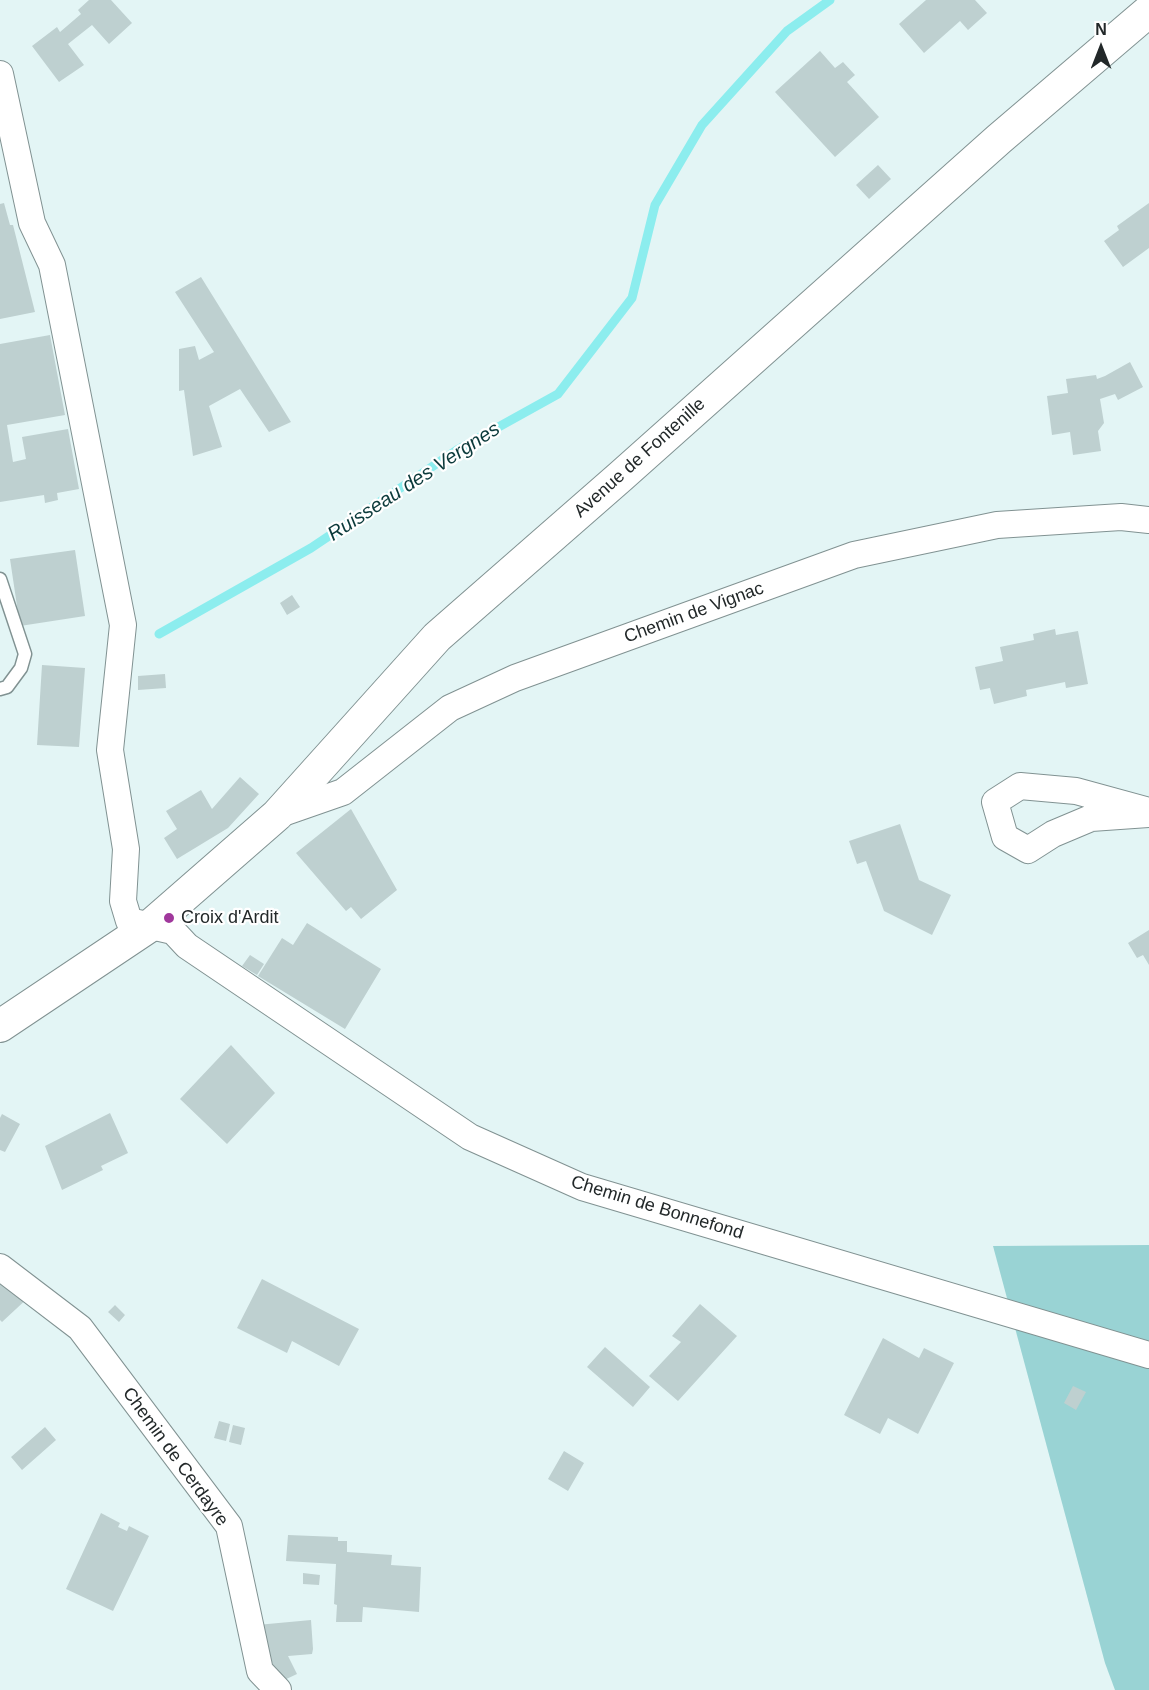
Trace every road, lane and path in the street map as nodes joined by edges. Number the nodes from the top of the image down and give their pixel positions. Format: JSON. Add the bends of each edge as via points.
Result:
{"nodes":[{"id":1,"x":1149,"y":11,"type":"edge"},
{"id":2,"x":0,"y":74,"type":"edge"},
{"id":3,"x":1149,"y":520,"type":"edge"},
{"id":4,"x":0,"y":579,"type":"edge"},
{"id":5,"x":0,"y":689,"type":"edge"},
{"id":6,"x":1149,"y":813,"type":"edge"},
{"id":7,"x":277,"y":815,"type":"junction"},
{"id":8,"x":151,"y":925,"type":"junction"},
{"id":9,"x":0,"y":1026,"type":"edge"},
{"id":10,"x":0,"y":1267,"type":"edge"},
{"id":11,"x":1149,"y":1355,"type":"edge"},
{"id":12,"x":278,"y":1690,"type":"edge"}],
"edges":[{"from":1,"to":7,"type":"street","name":"Avenue de Fontenille","via":[[999,139],[437,638]]},
{"from":2,"to":8,"type":"street","name":"Chemin de Bonnefond","via":[[32,223],[52,265],[122,614],[110,750],[126,849],[123,901],[129,921]]},
{"from":3,"to":7,"type":"street","name":"Chemin de Vignac","via":[[1121,517],[997,525],[855,555],[515,678],[450,708],[343,792]]},
{"from":4,"to":5,"type":"lane","via":[[25,654],[21,668],[7,687]]},
{"from":6,"to":6,"type":"street","via":[[1076,791],[1020,786],[995,802],[1005,837],[1028,850],[1091,818]]},
{"from":7,"to":8,"type":"street","name":"Avenue de Fontenille"},
{"from":8,"to":9,"type":"street","name":"Avenue de Fontenille"},
{"from":8,"to":11,"type":"street","name":"Chemin de Bonnefond","via":[[173,931],[188,946],[471,1137],[582,1187]]},
{"from":10,"to":12,"type":"street","name":"Chemin de Cerdayre","via":[[80,1328],[229,1526],[260,1671]]}]}
